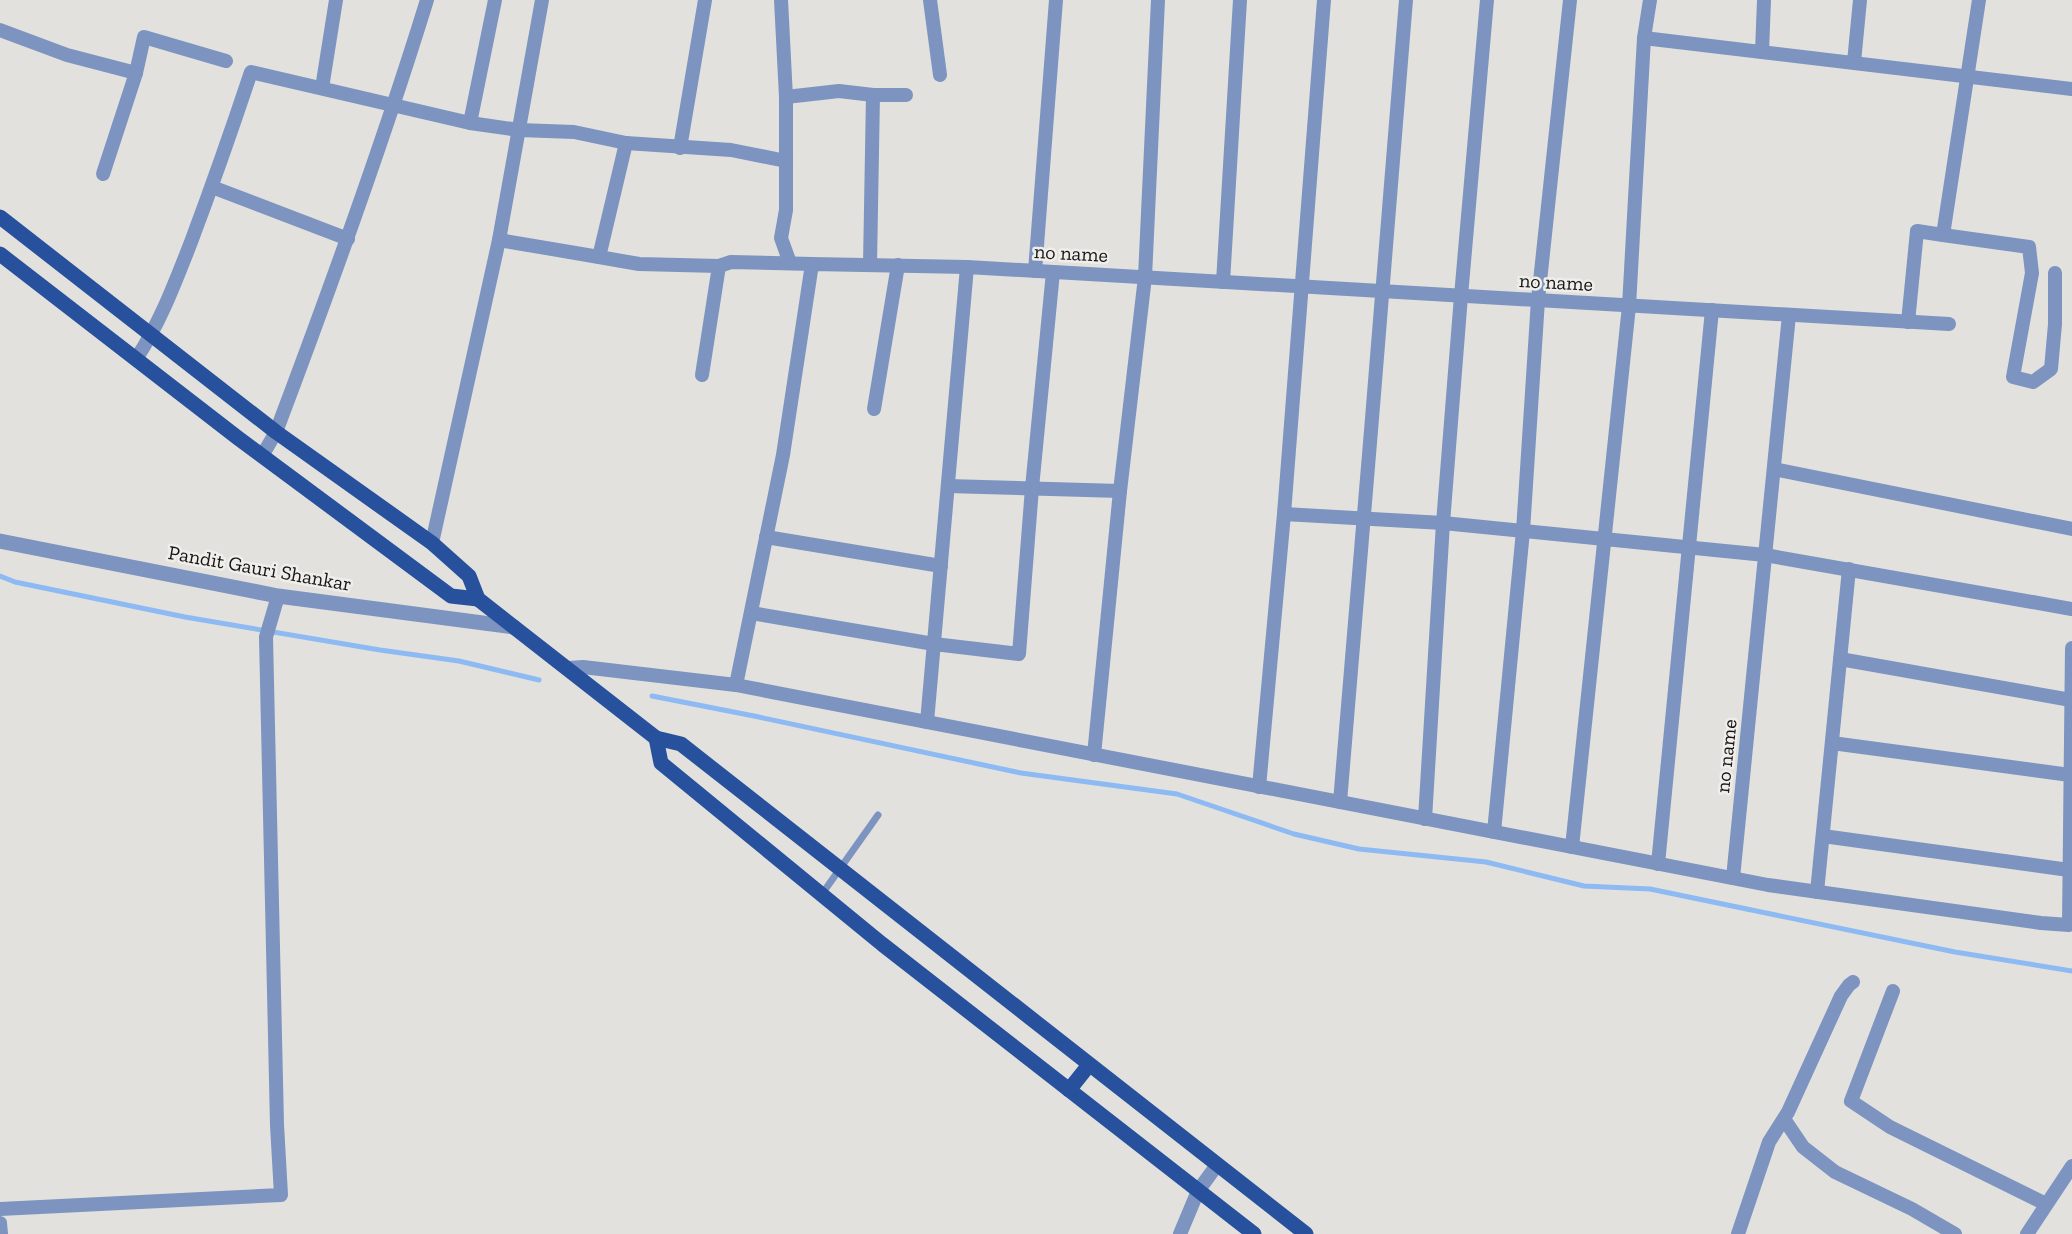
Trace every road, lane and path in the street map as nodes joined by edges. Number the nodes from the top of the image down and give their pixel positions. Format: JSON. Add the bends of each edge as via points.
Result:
{"nodes":[{"id":1,"x":336,"y":0,"type":"edge"},
{"id":2,"x":427,"y":0,"type":"edge"},
{"id":3,"x":495,"y":0,"type":"edge"},
{"id":4,"x":542,"y":0,"type":"edge"},
{"id":5,"x":705,"y":0,"type":"edge"},
{"id":6,"x":781,"y":0,"type":"edge"},
{"id":7,"x":930,"y":0,"type":"edge"},
{"id":8,"x":1056,"y":0,"type":"edge"},
{"id":9,"x":1158,"y":0,"type":"edge"},
{"id":10,"x":1240,"y":0,"type":"edge"},
{"id":11,"x":1324,"y":0,"type":"edge"},
{"id":12,"x":1406,"y":0,"type":"edge"},
{"id":13,"x":1487,"y":0,"type":"edge"},
{"id":14,"x":1570,"y":0,"type":"edge"},
{"id":15,"x":1650,"y":0,"type":"edge"},
{"id":16,"x":1764,"y":0,"type":"edge"},
{"id":17,"x":1860,"y":0,"type":"edge"},
{"id":18,"x":1979,"y":0,"type":"edge"},
{"id":19,"x":0,"y":30,"type":"edge"},
{"id":20,"x":1644,"y":38,"type":"junction"},
{"id":21,"x":1762,"y":52,"type":"junction"},
{"id":22,"x":226,"y":61,"type":"dead end"},
{"id":23,"x":1854,"y":62,"type":"junction"},
{"id":24,"x":136,"y":73,"type":"junction"},
{"id":25,"x":940,"y":75,"type":"dead end"},
{"id":26,"x":1968,"y":76,"type":"junction"},
{"id":27,"x":322,"y":88,"type":"junction"},
{"id":28,"x":2072,"y":89,"type":"edge"},
{"id":29,"x":873,"y":95,"type":"junction"},
{"id":30,"x":906,"y":95,"type":"dead end"},
{"id":31,"x":786,"y":97,"type":"junction"},
{"id":32,"x":394,"y":107,"type":"junction"},
{"id":33,"x":470,"y":123,"type":"junction"},
{"id":34,"x":519,"y":130,"type":"junction"},
{"id":35,"x":626,"y":143,"type":"junction"},
{"id":36,"x":680,"y":148,"type":"junction"},
{"id":37,"x":786,"y":161,"type":"junction"},
{"id":38,"x":103,"y":174,"type":"dead end"},
{"id":39,"x":212,"y":187,"type":"junction"},
{"id":40,"x":0,"y":217,"type":"edge"},
{"id":41,"x":1942,"y":235,"type":"junction"},
{"id":42,"x":348,"y":238,"type":"junction"},
{"id":43,"x":499,"y":240,"type":"junction"},
{"id":44,"x":0,"y":254,"type":"edge"},
{"id":45,"x":599,"y":257,"type":"junction"},
{"id":46,"x":790,"y":263,"type":"junction"},
{"id":47,"x":812,"y":264,"type":"junction"},
{"id":48,"x":870,"y":265,"type":"junction"},
{"id":49,"x":898,"y":265,"type":"junction"},
{"id":50,"x":719,"y":266,"type":"junction"},
{"id":51,"x":967,"y":267,"type":"junction"},
{"id":52,"x":1035,"y":271,"type":"junction"},
{"id":53,"x":1053,"y":272,"type":"junction"},
{"id":54,"x":2055,"y":273,"type":"dead end"},
{"id":55,"x":1145,"y":277,"type":"junction"},
{"id":56,"x":1223,"y":282,"type":"junction"},
{"id":57,"x":1301,"y":286,"type":"junction"},
{"id":58,"x":1381,"y":291,"type":"junction"},
{"id":59,"x":1461,"y":296,"type":"junction"},
{"id":60,"x":1539,"y":300,"type":"junction"},
{"id":61,"x":1629,"y":306,"type":"junction"},
{"id":62,"x":1712,"y":310,"type":"junction"},
{"id":63,"x":1789,"y":315,"type":"junction"},
{"id":64,"x":1908,"y":322,"type":"junction"},
{"id":65,"x":1949,"y":324,"type":"dead end"},
{"id":66,"x":152,"y":336,"type":"junction"},
{"id":67,"x":136,"y":359,"type":"junction"},
{"id":68,"x":702,"y":375,"type":"dead end"},
{"id":69,"x":874,"y":409,"type":"dead end"},
{"id":70,"x":276,"y":432,"type":"junction"},
{"id":71,"x":262,"y":456,"type":"junction"},
{"id":72,"x":1774,"y":469,"type":"junction"},
{"id":73,"x":948,"y":486,"type":"junction"},
{"id":74,"x":1032,"y":488,"type":"junction"},
{"id":75,"x":1120,"y":491,"type":"junction"},
{"id":76,"x":1284,"y":514,"type":"junction"},
{"id":77,"x":1365,"y":518,"type":"junction"},
{"id":78,"x":1443,"y":523,"type":"junction"},
{"id":79,"x":2072,"y":529,"type":"edge"},
{"id":80,"x":1523,"y":531,"type":"junction"},
{"id":81,"x":766,"y":537,"type":"junction"},
{"id":82,"x":1605,"y":538,"type":"junction"},
{"id":83,"x":0,"y":541,"type":"edge"},
{"id":84,"x":432,"y":543,"type":"junction"},
{"id":85,"x":1689,"y":547,"type":"junction"},
{"id":86,"x":1766,"y":555,"type":"junction"},
{"id":87,"x":941,"y":566,"type":"junction"},
{"id":88,"x":1849,"y":569,"type":"junction"},
{"id":89,"x":278,"y":596,"type":"junction"},
{"id":90,"x":478,"y":599,"type":"junction"},
{"id":91,"x":2072,"y":609,"type":"edge"},
{"id":92,"x":751,"y":613,"type":"junction"},
{"id":93,"x":514,"y":627,"type":"junction"},
{"id":94,"x":934,"y":644,"type":"junction"},
{"id":95,"x":2072,"y":648,"type":"edge"},
{"id":96,"x":1840,"y":659,"type":"junction"},
{"id":97,"x":569,"y":668,"type":"junction"},
{"id":98,"x":736,"y":685,"type":"junction"},
{"id":99,"x":2071,"y":700,"type":"edge"},
{"id":100,"x":927,"y":722,"type":"junction"},
{"id":101,"x":2071,"y":727,"type":"edge"},
{"id":102,"x":656,"y":738,"type":"junction"},
{"id":103,"x":1832,"y":743,"type":"junction"},
{"id":104,"x":1094,"y":755,"type":"junction"},
{"id":105,"x":2070,"y":775,"type":"junction"},
{"id":106,"x":1259,"y":787,"type":"junction"},
{"id":107,"x":1340,"y":802,"type":"junction"},
{"id":108,"x":878,"y":815,"type":"dead end"},
{"id":109,"x":1425,"y":819,"type":"junction"},
{"id":110,"x":1494,"y":832,"type":"junction"},
{"id":111,"x":1822,"y":836,"type":"junction"},
{"id":112,"x":1572,"y":847,"type":"junction"},
{"id":113,"x":1658,"y":864,"type":"junction"},
{"id":114,"x":840,"y":869,"type":"junction"},
{"id":115,"x":2069,"y":870,"type":"junction"},
{"id":116,"x":1733,"y":878,"type":"junction"},
{"id":117,"x":1817,"y":892,"type":"junction"},
{"id":118,"x":2071,"y":893,"type":"edge"},
{"id":119,"x":822,"y":894,"type":"junction"},
{"id":120,"x":1853,"y":982,"type":"dead end"},
{"id":121,"x":1893,"y":991,"type":"dead end"},
{"id":122,"x":1089,"y":1065,"type":"junction"},
{"id":123,"x":1069,"y":1090,"type":"junction"},
{"id":124,"x":1784,"y":1119,"type":"junction"},
{"id":125,"x":1217,"y":1165,"type":"junction"},
{"id":126,"x":2071,"y":1170,"type":"edge"},
{"id":127,"x":1198,"y":1191,"type":"junction"},
{"id":128,"x":2046,"y":1204,"type":"junction"},
{"id":129,"x":0,"y":1209,"type":"edge"},
{"id":130,"x":0,"y":1223,"type":"edge"},
{"id":131,"x":1744,"y":1232,"type":"edge"},
{"id":132,"x":1,"y":1234,"type":"edge"},
{"id":133,"x":1180,"y":1234,"type":"edge"},
{"id":134,"x":1254,"y":1234,"type":"edge"},
{"id":135,"x":1306,"y":1234,"type":"edge"},
{"id":136,"x":1955,"y":1234,"type":"edge"},
{"id":137,"x":2027,"y":1234,"type":"edge"}],
"edges":[{"from":1,"to":27,"type":"street"},
{"from":2,"to":32,"type":"street"},
{"from":3,"to":33,"type":"street"},
{"from":4,"to":34,"type":"street"},
{"from":5,"to":36,"type":"street"},
{"from":6,"to":31,"type":"street"},
{"from":7,"to":25,"type":"street"},
{"from":8,"to":52,"type":"street"},
{"from":9,"to":55,"type":"street"},
{"from":10,"to":56,"type":"street"},
{"from":11,"to":57,"type":"street"},
{"from":12,"to":58,"type":"street"},
{"from":13,"to":59,"type":"street"},
{"from":14,"to":60,"type":"street"},
{"from":15,"to":20,"type":"street"},
{"from":16,"to":21,"type":"street"},
{"from":17,"to":23,"type":"street"},
{"from":18,"to":26,"type":"street"},
{"from":19,"to":24,"type":"street","via":[[67,55]]},
{"from":20,"to":21,"type":"street"},
{"from":20,"to":61,"type":"street"},
{"from":21,"to":23,"type":"street"},
{"from":22,"to":24,"type":"street","via":[[144,37]]},
{"from":23,"to":26,"type":"street"},
{"from":24,"to":38,"type":"street"},
{"from":26,"to":28,"type":"street"},
{"from":26,"to":41,"type":"street"},
{"from":27,"to":32,"type":"street"},
{"from":27,"to":39,"type":"street","via":[[251,72]]},
{"from":29,"to":30,"type":"street"},
{"from":29,"to":31,"type":"street","via":[[839,91]]},
{"from":29,"to":48,"type":"street"},
{"from":31,"to":37,"type":"street"},
{"from":32,"to":33,"type":"street"},
{"from":32,"to":42,"type":"street"},
{"from":33,"to":34,"type":"street"},
{"from":34,"to":35,"type":"street","via":[[574,132]]},
{"from":34,"to":43,"type":"street"},
{"from":35,"to":36,"type":"street"},
{"from":35,"to":45,"type":"street"},
{"from":36,"to":37,"type":"street","via":[[731,150]]},
{"from":37,"to":46,"type":"street","via":[[782,238]]},
{"from":39,"to":42,"type":"street"},
{"from":39,"to":66,"type":"street"},
{"from":40,"to":66,"type":"main road"},
{"from":41,"to":54,"type":"street","via":[[2029,247],[2031,273],[2013,377],[2033,382],[2051,369]]},
{"from":41,"to":64,"type":"street","via":[[1917,231]]},
{"from":42,"to":70,"type":"street"},
{"from":43,"to":45,"type":"street","name":"no name"},
{"from":43,"to":84,"type":"street"},
{"from":44,"to":67,"type":"main road"},
{"from":45,"to":50,"type":"street","name":"no name","via":[[639,264]]},
{"from":46,"to":47,"type":"street","name":"no name"},
{"from":46,"to":50,"type":"street","name":"no name","via":[[731,262]]},
{"from":47,"to":48,"type":"street","name":"no name"},
{"from":47,"to":81,"type":"street","via":[[783,455]]},
{"from":48,"to":49,"type":"street","name":"no name"},
{"from":49,"to":51,"type":"street","name":"no name"},
{"from":49,"to":69,"type":"street"},
{"from":50,"to":68,"type":"street"},
{"from":51,"to":52,"type":"street","name":"no name"},
{"from":51,"to":73,"type":"street"},
{"from":52,"to":53,"type":"street","name":"no name"},
{"from":53,"to":55,"type":"street","name":"no name"},
{"from":53,"to":74,"type":"street"},
{"from":55,"to":56,"type":"street","name":"no name"},
{"from":55,"to":75,"type":"street"},
{"from":56,"to":57,"type":"street","name":"no name"},
{"from":57,"to":58,"type":"street","name":"no name"},
{"from":57,"to":76,"type":"street"},
{"from":58,"to":59,"type":"street","name":"no name"},
{"from":58,"to":77,"type":"street"},
{"from":59,"to":60,"type":"street","name":"no name"},
{"from":59,"to":78,"type":"street"},
{"from":60,"to":61,"type":"street","name":"no name"},
{"from":60,"to":80,"type":"street"},
{"from":61,"to":62,"type":"street","name":"no name"},
{"from":61,"to":82,"type":"street"},
{"from":62,"to":63,"type":"street","name":"no name"},
{"from":62,"to":85,"type":"street"},
{"from":63,"to":64,"type":"street","name":"no name"},
{"from":63,"to":72,"type":"street","name":"no name"},
{"from":64,"to":65,"type":"street","name":"no name"},
{"from":66,"to":67,"type":"street"},
{"from":66,"to":70,"type":"main road"},
{"from":67,"to":71,"type":"main road"},
{"from":70,"to":71,"type":"street"},
{"from":70,"to":84,"type":"main road"},
{"from":71,"to":90,"type":"main road","via":[[451,596]]},
{"from":72,"to":79,"type":"street"},
{"from":72,"to":86,"type":"street","name":"no name"},
{"from":73,"to":74,"type":"street"},
{"from":73,"to":87,"type":"street"},
{"from":74,"to":75,"type":"street"},
{"from":74,"to":94,"type":"street","via":[[1019,654]]},
{"from":75,"to":104,"type":"street"},
{"from":76,"to":77,"type":"street"},
{"from":76,"to":106,"type":"street"},
{"from":77,"to":78,"type":"street"},
{"from":77,"to":107,"type":"street"},
{"from":78,"to":80,"type":"street"},
{"from":78,"to":109,"type":"street"},
{"from":80,"to":82,"type":"street"},
{"from":80,"to":110,"type":"street"},
{"from":81,"to":87,"type":"street"},
{"from":81,"to":92,"type":"street"},
{"from":82,"to":85,"type":"street"},
{"from":82,"to":112,"type":"street"},
{"from":83,"to":89,"type":"street","name":"Pandit Gauri Shankar"},
{"from":84,"to":90,"type":"main road","via":[[469,576]]},
{"from":85,"to":86,"type":"street"},
{"from":85,"to":113,"type":"street"},
{"from":86,"to":88,"type":"street"},
{"from":86,"to":116,"type":"street","name":"no name"},
{"from":87,"to":94,"type":"street"},
{"from":88,"to":91,"type":"street"},
{"from":88,"to":96,"type":"street"},
{"from":89,"to":93,"type":"street","name":"Pandit Gauri Shankar"},
{"from":89,"to":129,"type":"street","via":[[266,637],[281,1195]]},
{"from":90,"to":93,"type":"main road"},
{"from":92,"to":94,"type":"street"},
{"from":92,"to":98,"type":"street"},
{"from":93,"to":97,"type":"main road"},
{"from":94,"to":100,"type":"street"},
{"from":95,"to":99,"type":"street"},
{"from":96,"to":99,"type":"street"},
{"from":96,"to":103,"type":"street"},
{"from":97,"to":98,"type":"street"},
{"from":97,"to":102,"type":"main road"},
{"from":98,"to":100,"type":"street"},
{"from":99,"to":101,"type":"street"},
{"from":100,"to":104,"type":"street"},
{"from":101,"to":105,"type":"street"},
{"from":102,"to":114,"type":"main road","via":[[681,744]]},
{"from":102,"to":119,"type":"main road","via":[[661,763]]},
{"from":103,"to":105,"type":"street"},
{"from":103,"to":111,"type":"street"},
{"from":104,"to":106,"type":"street"},
{"from":105,"to":115,"type":"street"},
{"from":106,"to":107,"type":"street"},
{"from":107,"to":109,"type":"street"},
{"from":108,"to":114,"type":"lane"},
{"from":109,"to":110,"type":"street"},
{"from":110,"to":112,"type":"street"},
{"from":111,"to":115,"type":"street"},
{"from":111,"to":117,"type":"street"},
{"from":112,"to":113,"type":"street"},
{"from":113,"to":116,"type":"street"},
{"from":114,"to":119,"type":"lane"},
{"from":114,"to":122,"type":"main road"},
{"from":115,"to":118,"type":"street"},
{"from":116,"to":117,"type":"street"},
{"from":117,"to":118,"type":"street","via":[[2069,925]]},
{"from":119,"to":123,"type":"main road"},
{"from":120,"to":124,"type":"street","via":[[1841,996]]},
{"from":121,"to":128,"type":"street","via":[[1851,1101],[1890,1126]]},
{"from":122,"to":123,"type":"main road"},
{"from":122,"to":125,"type":"main road"},
{"from":123,"to":127,"type":"main road"},
{"from":124,"to":131,"type":"street","via":[[1769,1142]]},
{"from":124,"to":136,"type":"street","via":[[1803,1147],[1835,1172]]},
{"from":125,"to":127,"type":"street"},
{"from":125,"to":135,"type":"main road"},
{"from":126,"to":128,"type":"street"},
{"from":127,"to":133,"type":"street"},
{"from":127,"to":134,"type":"main road"},
{"from":128,"to":137,"type":"street"},
{"from":130,"to":132,"type":"street"}]}
